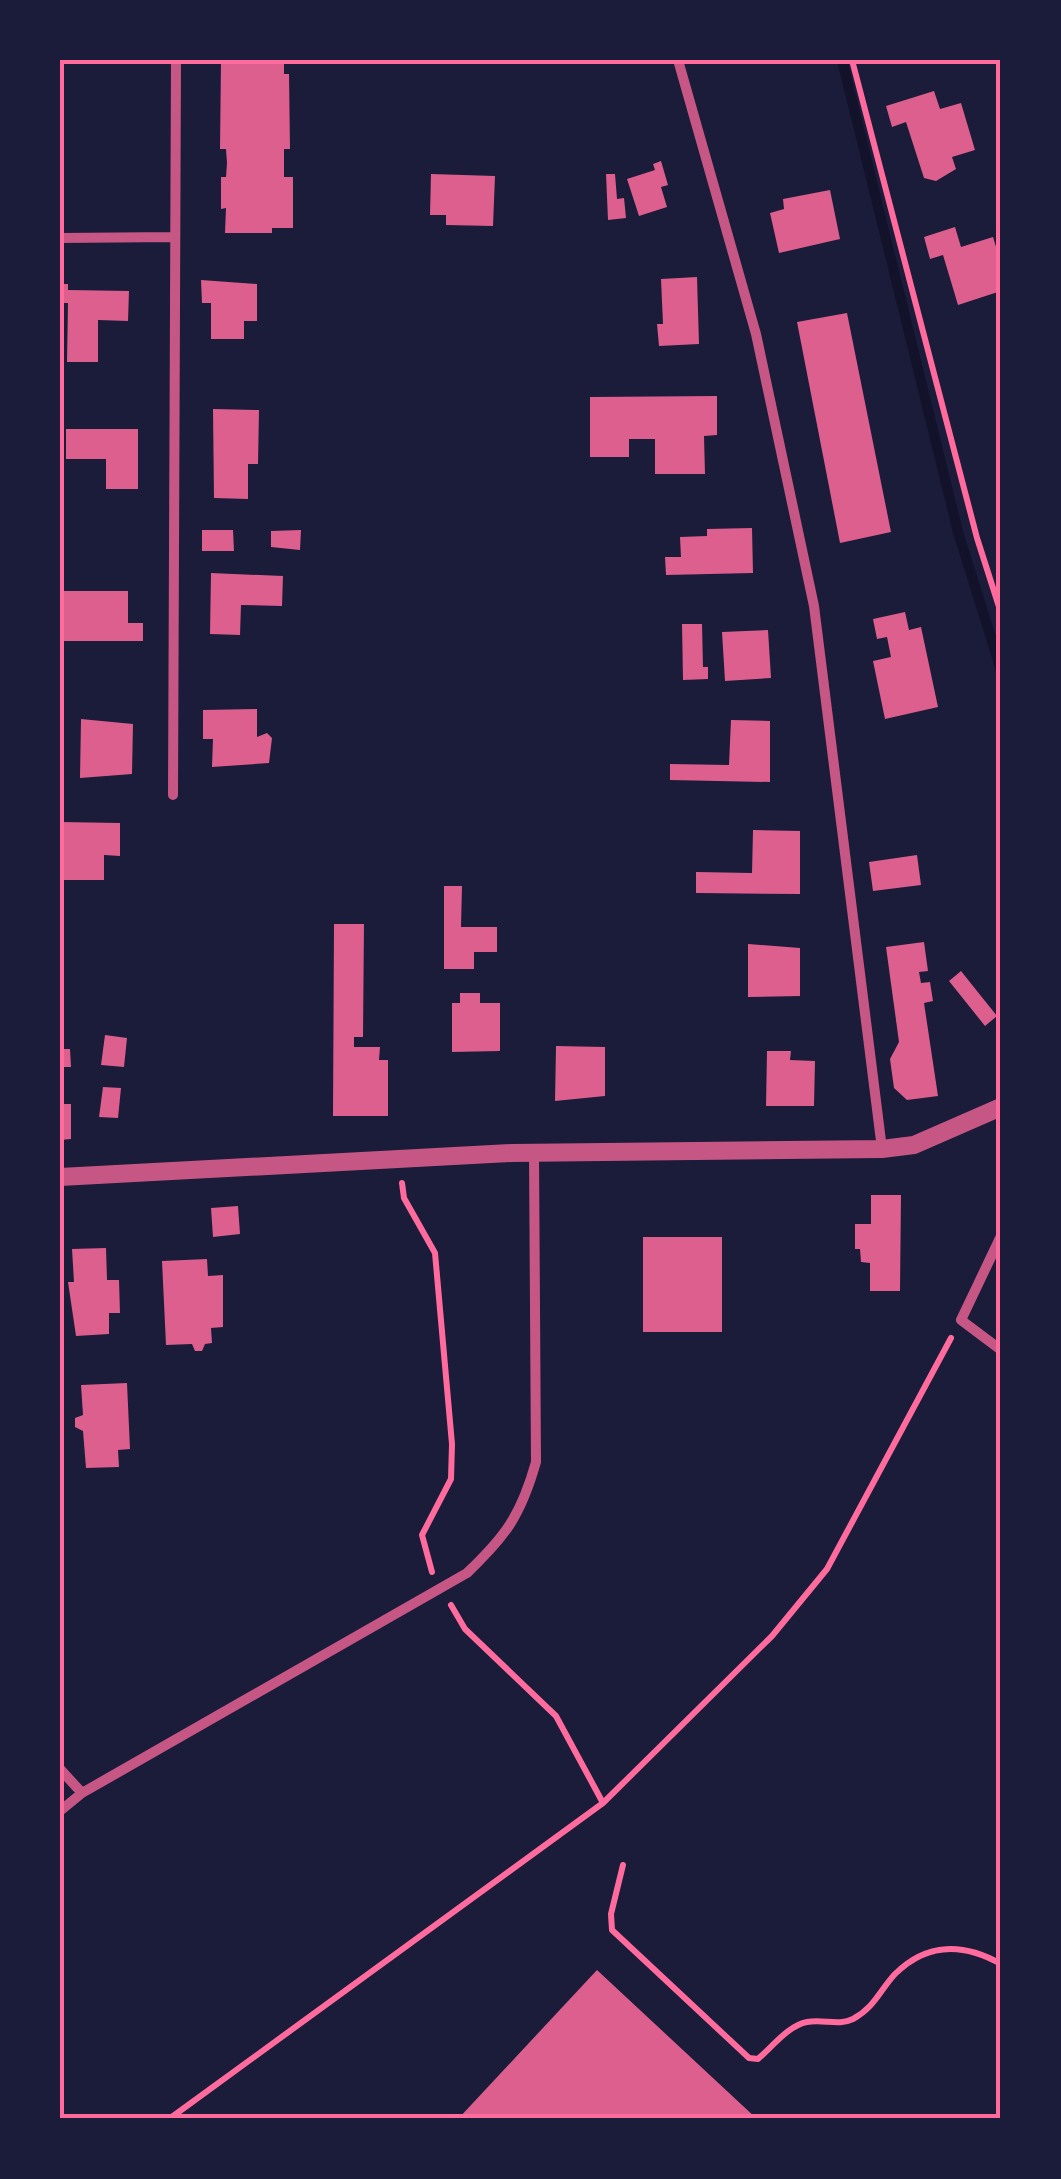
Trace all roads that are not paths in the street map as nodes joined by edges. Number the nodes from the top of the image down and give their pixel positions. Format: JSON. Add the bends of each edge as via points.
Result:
{"nodes":[{"id":1,"x":176,"y":60,"type":"edge"},
{"id":2,"x":678,"y":60,"type":"edge"},
{"id":3,"x":174,"y":237,"type":"junction"},
{"id":4,"x":60,"y":238,"type":"edge"},
{"id":5,"x":173,"y":795,"type":"dead end"},
{"id":6,"x":1001,"y":1108,"type":"edge"},
{"id":7,"x":882,"y":1149,"type":"junction"},
{"id":8,"x":534,"y":1153,"type":"junction"},
{"id":9,"x":60,"y":1177,"type":"edge"},
{"id":10,"x":1001,"y":1236,"type":"edge"},
{"id":11,"x":1001,"y":1350,"type":"edge"},
{"id":12,"x":60,"y":1769,"type":"edge"},
{"id":13,"x":82,"y":1793,"type":"junction"},
{"id":14,"x":60,"y":1811,"type":"edge"}],
"edges":[{"from":1,"to":3,"type":"street"},
{"from":2,"to":7,"type":"street","via":[[756,334],[814,606]]},
{"from":3,"to":4,"type":"street"},
{"from":3,"to":5,"type":"street"},
{"from":6,"to":7,"type":"street","via":[[914,1145]]},
{"from":7,"to":8,"type":"street"},
{"from":8,"to":9,"type":"street"},
{"from":8,"to":13,"type":"street","via":[[536,1462],[506,1537],[467,1573]]},
{"from":10,"to":11,"type":"street","via":[[961,1320]]},
{"from":12,"to":13,"type":"street"},
{"from":13,"to":14,"type":"street"}]}
